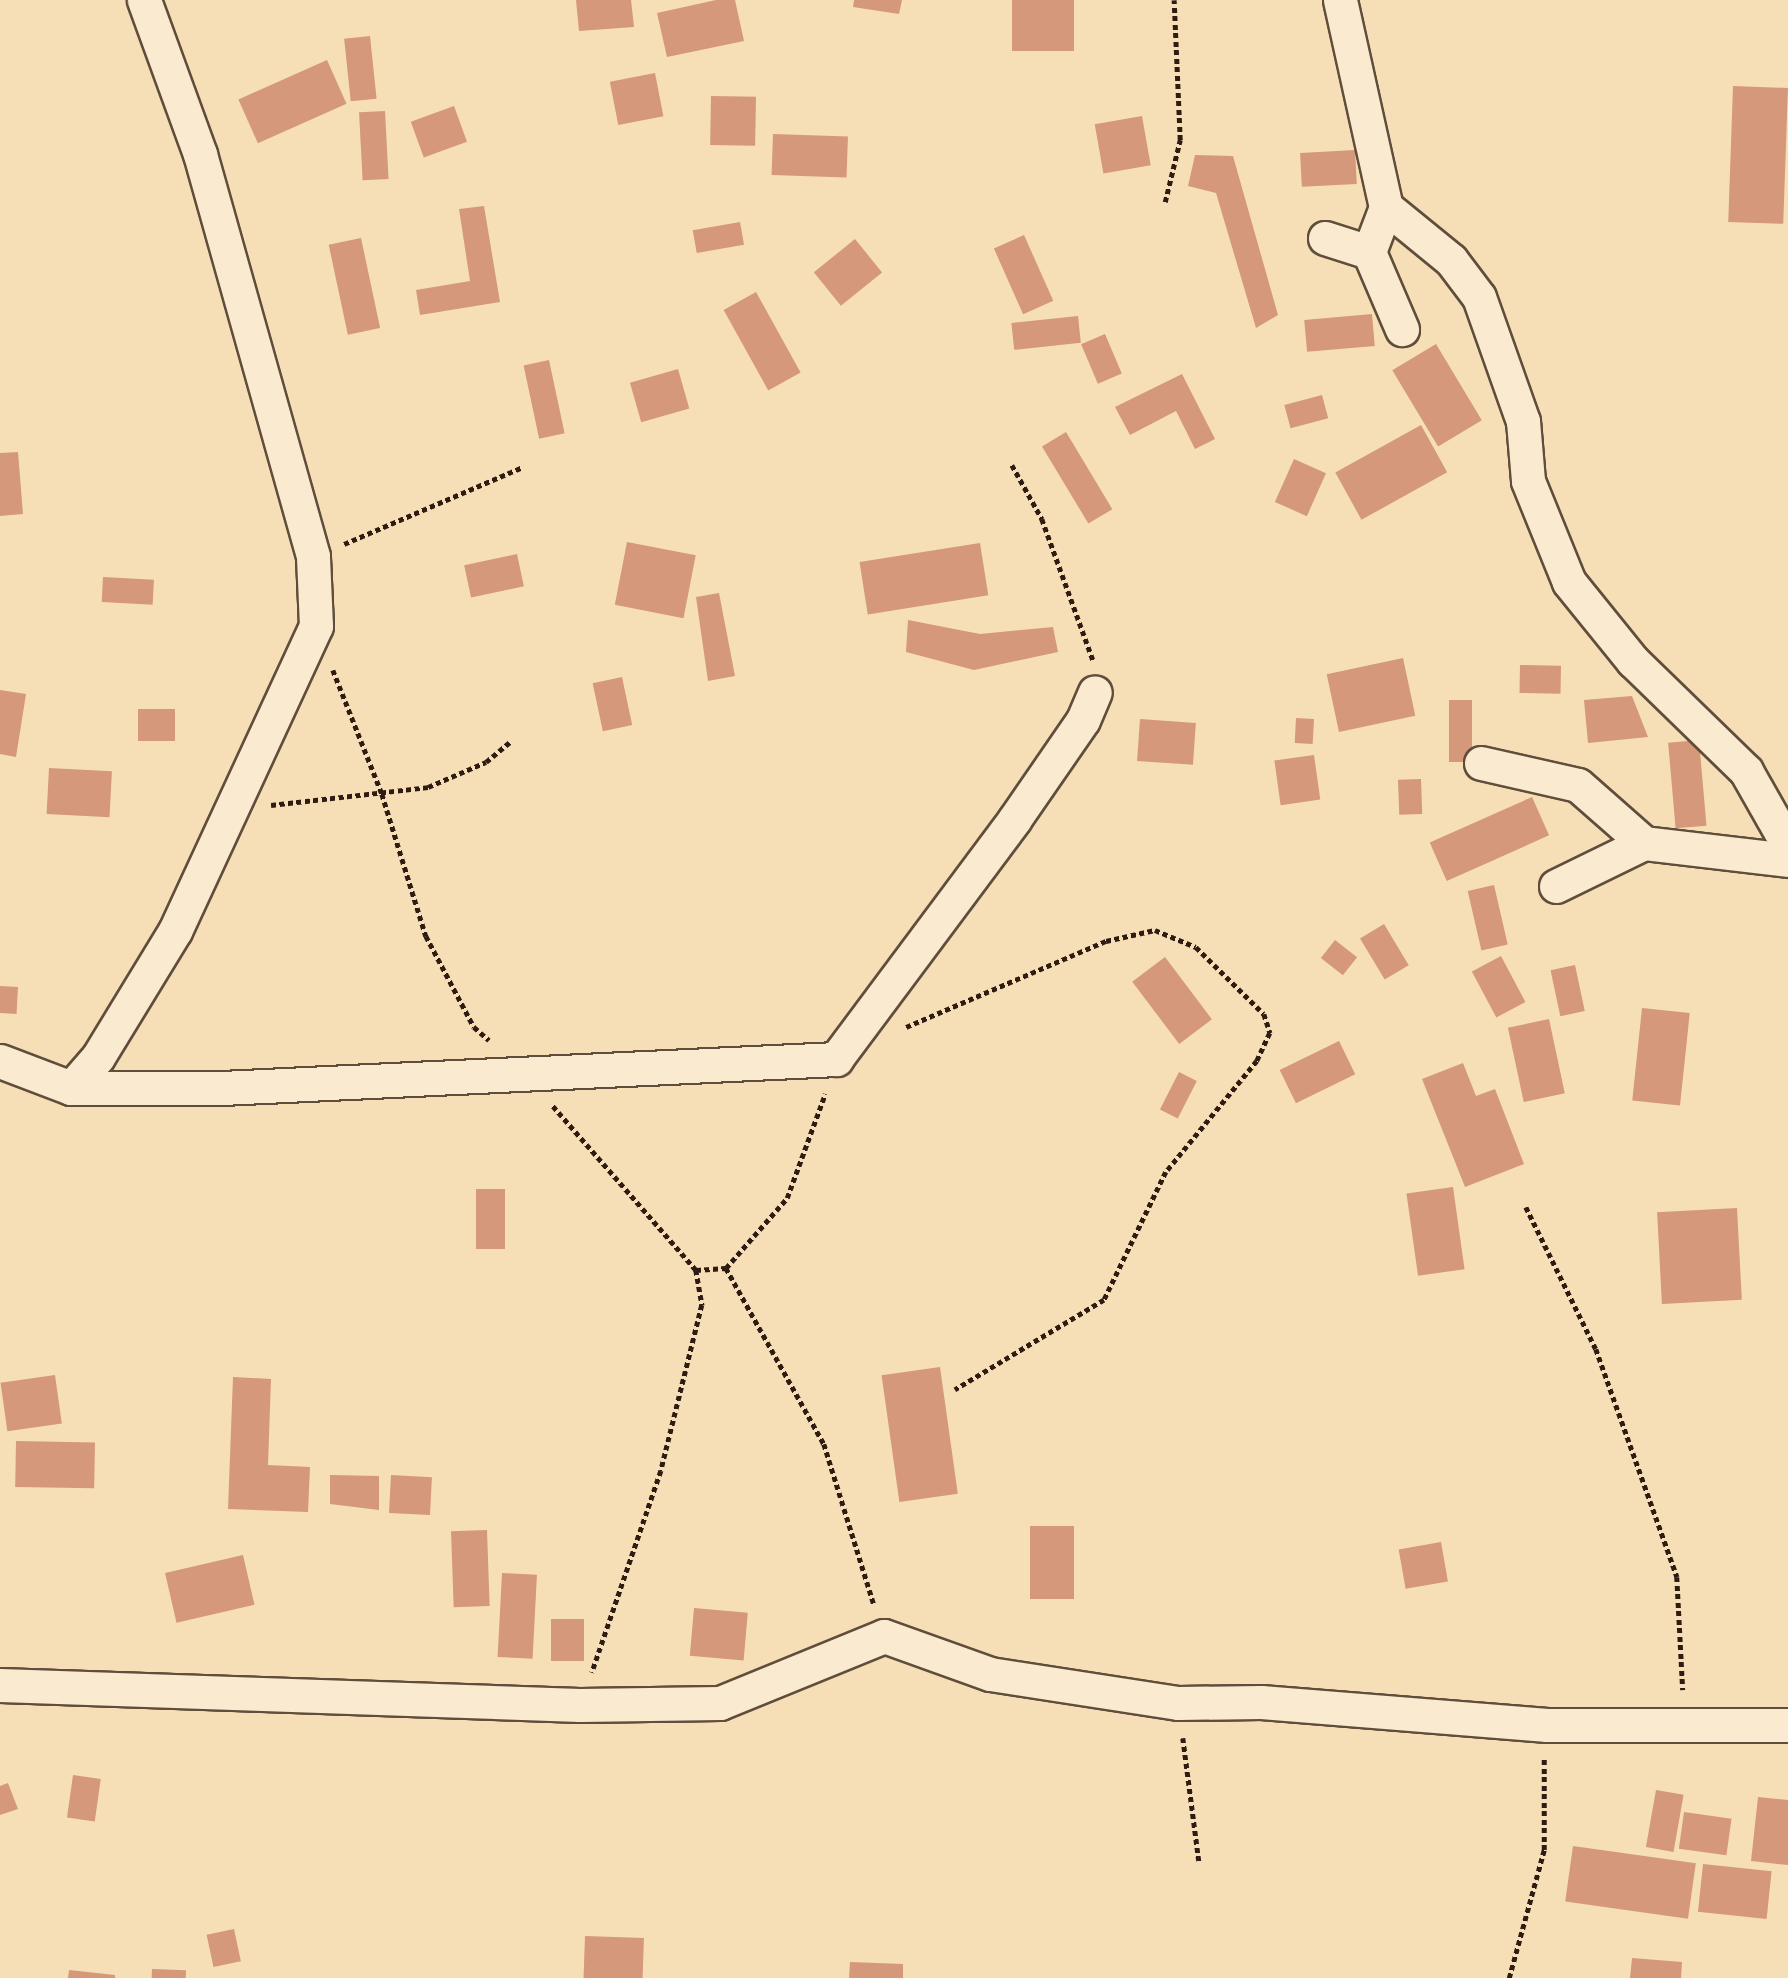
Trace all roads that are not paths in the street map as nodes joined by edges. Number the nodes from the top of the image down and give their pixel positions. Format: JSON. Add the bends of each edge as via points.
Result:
{"nodes":[{"id":1,"x":144,"y":0,"type":"edge"},
{"id":2,"x":1340,"y":0,"type":"edge"},
{"id":3,"x":1386,"y":207,"type":"junction"},
{"id":4,"x":1325,"y":238,"type":"dead end"},
{"id":5,"x":1369,"y":252,"type":"junction"},
{"id":6,"x":1402,"y":329,"type":"dead end"},
{"id":7,"x":1095,"y":692,"type":"road end"},
{"id":8,"x":1481,"y":763,"type":"dead end"},
{"id":9,"x":1644,"y":843,"type":"junction"},
{"id":10,"x":1788,"y":845,"type":"edge"},
{"id":11,"x":1788,"y":860,"type":"edge"},
{"id":12,"x":1556,"y":886,"type":"dead end"},
{"id":13,"x":0,"y":1061,"type":"edge"},
{"id":14,"x":71,"y":1088,"type":"junction"},
{"id":15,"x":0,"y":1685,"type":"edge"},
{"id":16,"x":1788,"y":1725,"type":"edge"}],
"edges":[{"from":1,"to":14,"type":"street","via":[[200,153],[313,556],[316,626],[175,931],[98,1057]]},
{"from":2,"to":3,"type":"street"},
{"from":3,"to":5,"type":"street"},
{"from":3,"to":10,"type":"street","via":[[1451,260],[1479,297],[1523,421],[1528,481],[1569,582],[1633,661],[1745,771]]},
{"from":4,"to":5,"type":"street"},
{"from":5,"to":6,"type":"street"},
{"from":7,"to":14,"type":"street","via":[[1083,720],[1014,820],[836,1059]]},
{"from":8,"to":9,"type":"street","via":[[1578,785]]},
{"from":9,"to":11,"type":"street"},
{"from":9,"to":12,"type":"street"},
{"from":13,"to":14,"type":"street"},
{"from":15,"to":16,"type":"street","via":[[580,1705],[720,1703],[884,1636],[990,1674],[1178,1703],[1261,1702],[1547,1725]]}]}
